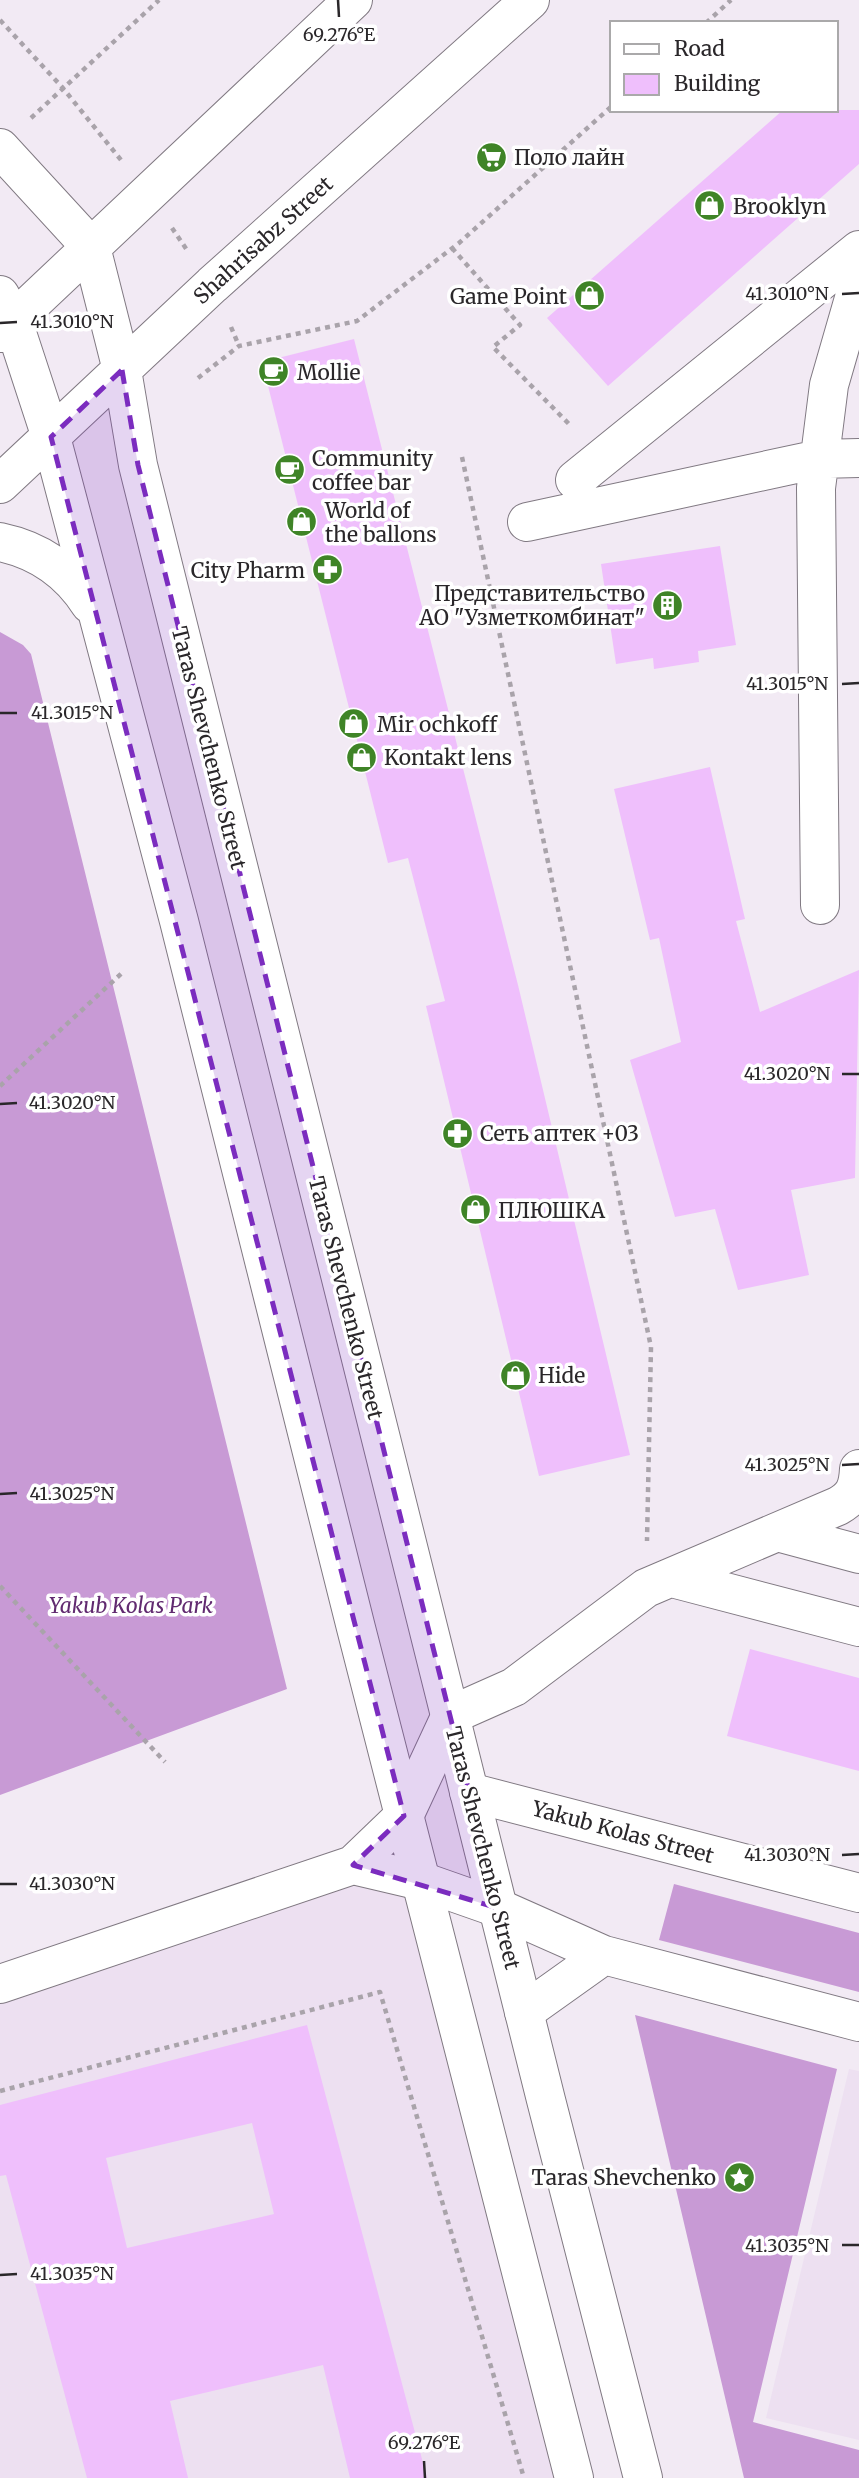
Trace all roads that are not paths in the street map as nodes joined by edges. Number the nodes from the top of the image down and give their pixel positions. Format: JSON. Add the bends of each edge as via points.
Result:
{"nodes":[{"id":1,"x":353,"y":0,"type":"edge"},
{"id":2,"x":530,"y":0,"type":"edge"},
{"id":3,"x":0,"y":148,"type":"edge"},
{"id":4,"x":91,"y":247,"type":"junction"},
{"id":5,"x":859,"y":250,"type":"edge"},
{"id":6,"x":859,"y":281,"type":"edge"},
{"id":7,"x":4,"y":316,"type":"edge"},
{"id":8,"x":122,"y":370,"type":"junction"},
{"id":9,"x":51,"y":437,"type":"junction"},
{"id":10,"x":859,"y":457,"type":"edge"},
{"id":11,"x":819,"y":459,"type":"junction"},
{"id":12,"x":589,"y":469,"type":"road end"},
{"id":13,"x":0,"y":484,"type":"edge"},
{"id":14,"x":527,"y":522,"type":"dead end"},
{"id":15,"x":0,"y":542,"type":"edge"},
{"id":16,"x":100,"y":622,"type":"junction"},
{"id":17,"x":820,"y":905,"type":"dead end"},
{"id":18,"x":859,"y":1469,"type":"edge"},
{"id":19,"x":777,"y":1532,"type":"junction"},
{"id":20,"x":859,"y":1554,"type":"edge"},
{"id":21,"x":659,"y":1583,"type":"junction"},
{"id":22,"x":859,"y":1627,"type":"edge"},
{"id":23,"x":451,"y":1715,"type":"junction"},
{"id":24,"x":469,"y":1791,"type":"junction"},
{"id":25,"x":404,"y":1816,"type":"junction"},
{"id":26,"x":353,"y":1865,"type":"junction"},
{"id":27,"x":421,"y":1881,"type":"junction"},
{"id":28,"x":859,"y":1893,"type":"edge"},
{"id":29,"x":498,"y":1908,"type":"junction"},
{"id":30,"x":604,"y":1955,"type":"junction"},
{"id":31,"x":0,"y":1984,"type":"edge"},
{"id":32,"x":524,"y":2012,"type":"junction"},
{"id":33,"x":859,"y":2022,"type":"edge"},
{"id":34,"x":574,"y":2478,"type":"edge"},
{"id":35,"x":643,"y":2478,"type":"edge"}],
"edges":[{"from":1,"to":4,"type":"main road"},
{"from":2,"to":8,"type":"main road","name":"Shahrisabz Street"},
{"from":3,"to":4,"type":"main road","name":"Taras Shevchenko Street"},
{"from":4,"to":7,"type":"main road"},
{"from":4,"to":8,"type":"main road","name":"Taras Shevchenko Street"},
{"from":5,"to":12,"type":"main road"},
{"from":6,"to":11,"type":"main road","via":[[829,385]]},
{"from":7,"to":9,"type":"main road"},
{"from":8,"to":9,"type":"main road","name":"Shahrisabz Street"},
{"from":8,"to":23,"type":"main road","name":"Taras Shevchenko Street","via":[[138,465]]},
{"from":9,"to":13,"type":"main road","name":"Shahrisabz Street"},
{"from":9,"to":16,"type":"main road"},
{"from":10,"to":11,"type":"main road"},
{"from":11,"to":14,"type":"main road"},
{"from":11,"to":17,"type":"main road"},
{"from":15,"to":16,"type":"main road","via":[[35,553],[57,567],[89,602]]},
{"from":16,"to":25,"type":"main road"},
{"from":18,"to":19,"type":"main road","via":[[852,1498]]},
{"from":19,"to":20,"type":"main road"},
{"from":19,"to":21,"type":"main road"},
{"from":21,"to":22,"type":"main road"},
{"from":21,"to":23,"type":"main road","via":[[514,1687]]},
{"from":23,"to":24,"type":"main road","name":"Taras Shevchenko Street"},
{"from":23,"to":25,"type":"main road"},
{"from":24,"to":28,"type":"main road","name":"Yakub Kolas Street"},
{"from":24,"to":29,"type":"main road","name":"Taras Shevchenko Street"},
{"from":25,"to":26,"type":"main road"},
{"from":25,"to":27,"type":"main road"},
{"from":26,"to":27,"type":"main road"},
{"from":26,"to":31,"type":"main road"},
{"from":27,"to":29,"type":"main road"},
{"from":27,"to":34,"type":"main road"},
{"from":29,"to":30,"type":"main road"},
{"from":29,"to":32,"type":"main road","name":"Taras Shevchenko Street"},
{"from":30,"to":32,"type":"main road"},
{"from":30,"to":33,"type":"main road"},
{"from":32,"to":35,"type":"main road","name":"Taras Shevchenko Street"}]}
